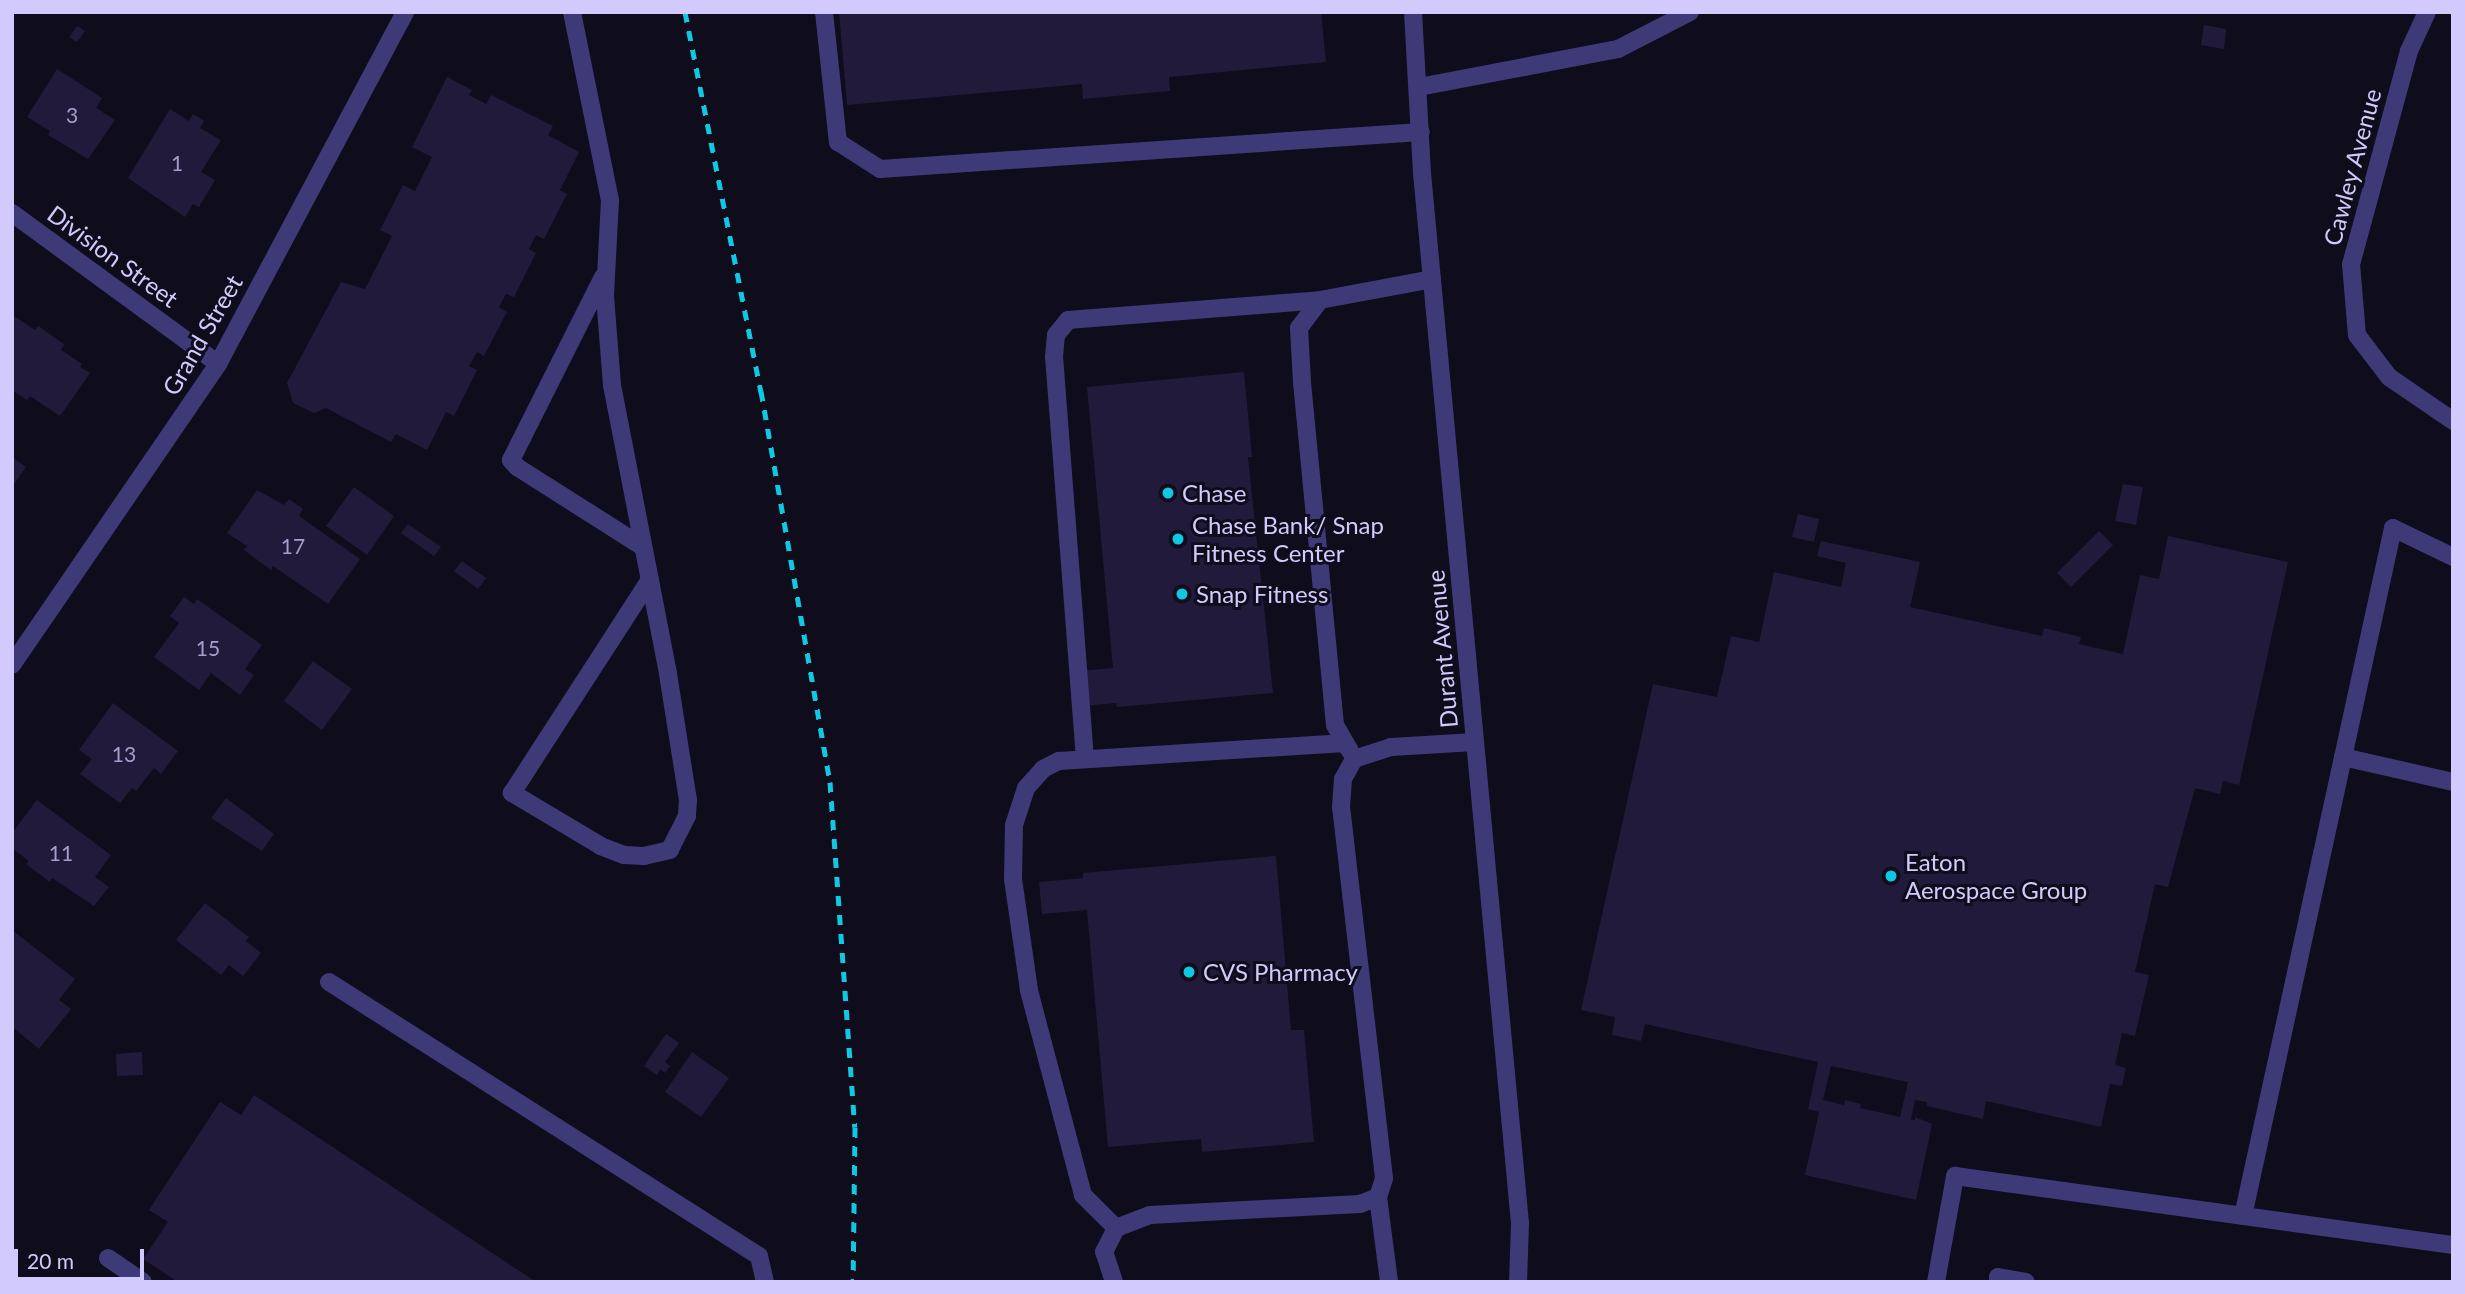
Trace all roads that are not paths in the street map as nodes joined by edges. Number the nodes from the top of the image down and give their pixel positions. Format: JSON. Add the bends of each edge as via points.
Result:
{"nodes":[{"id":1,"x":405,"y":12,"type":"edge"},
{"id":2,"x":572,"y":12,"type":"edge"},
{"id":3,"x":824,"y":12,"type":"edge"},
{"id":4,"x":1413,"y":12,"type":"edge"},
{"id":5,"x":1690,"y":12,"type":"edge"},
{"id":6,"x":2427,"y":12,"type":"edge"},
{"id":7,"x":1419,"y":87,"type":"junction"},
{"id":8,"x":1421,"y":132,"type":"junction"},
{"id":9,"x":12,"y":213,"type":"edge"},
{"id":10,"x":606,"y":271,"type":"junction"},
{"id":11,"x":1432,"y":279,"type":"junction"},
{"id":12,"x":1320,"y":300,"type":"junction"},
{"id":13,"x":218,"y":364,"type":"junction"},
{"id":14,"x":2453,"y":421,"type":"edge"},
{"id":15,"x":643,"y":547,"type":"junction"},
{"id":16,"x":2453,"y":556,"type":"edge"},
{"id":17,"x":650,"y":580,"type":"junction"},
{"id":18,"x":12,"y":665,"type":"edge"},
{"id":19,"x":1475,"y":742,"type":"junction"},
{"id":20,"x":1345,"y":743,"type":"junction"},
{"id":21,"x":2343,"y":757,"type":"junction"},
{"id":22,"x":1085,"y":759,"type":"junction"},
{"id":23,"x":1354,"y":759,"type":"junction"},
{"id":24,"x":2453,"y":782,"type":"edge"},
{"id":25,"x":329,"y":982,"type":"dead end"},
{"id":26,"x":1378,"y":1197,"type":"junction"},
{"id":27,"x":2243,"y":1216,"type":"junction"},
{"id":28,"x":1116,"y":1228,"type":"junction"},
{"id":29,"x":2453,"y":1245,"type":"edge"},
{"id":30,"x":108,"y":1258,"type":"dead end"},
{"id":31,"x":143,"y":1282,"type":"edge"},
{"id":32,"x":765,"y":1282,"type":"edge"},
{"id":33,"x":1114,"y":1282,"type":"edge"},
{"id":34,"x":1389,"y":1282,"type":"edge"},
{"id":35,"x":1518,"y":1282,"type":"edge"},
{"id":36,"x":1936,"y":1282,"type":"edge"},
{"id":37,"x":1998,"y":1282,"type":"edge"},
{"id":38,"x":2026,"y":1282,"type":"edge"}],
"edges":[{"from":1,"to":13,"type":"street","name":"Grand Street"},
{"from":2,"to":10,"type":"street","via":[[610,200]]},
{"from":3,"to":8,"type":"street","via":[[838,142],[880,169]]},
{"from":4,"to":7,"type":"street","name":"Durant Avenue"},
{"from":5,"to":7,"type":"street","via":[[1618,49]]},
{"from":6,"to":14,"type":"street","name":"Cawley Avenue","via":[[2409,51],[2351,264],[2357,335],[2389,377]]},
{"from":7,"to":8,"type":"street","name":"Durant Avenue"},
{"from":8,"to":11,"type":"street","name":"Durant Avenue"},
{"from":9,"to":13,"type":"street","name":"Division Street"},
{"from":10,"to":15,"type":"street","via":[[612,385]]},
{"from":10,"to":15,"type":"street","via":[[511,460]]},
{"from":11,"to":12,"type":"street"},
{"from":11,"to":19,"type":"street","name":"Durant Avenue"},
{"from":12,"to":20,"type":"street","via":[[1299,328],[1302,382],[1335,725]]},
{"from":12,"to":22,"type":"street","via":[[1068,320],[1056,335]]},
{"from":13,"to":18,"type":"street","name":"Grand Street"},
{"from":15,"to":17,"type":"street"},
{"from":16,"to":21,"type":"street","via":[[2393,528]]},
{"from":17,"to":17,"type":"street","via":[[685,767],[687,816],[670,850],[624,855],[512,793]]},
{"from":19,"to":23,"type":"street","via":[[1391,747]]},
{"from":19,"to":35,"type":"street","name":"Durant Avenue","via":[[1520,1223]]},
{"from":20,"to":22,"type":"street"},
{"from":20,"to":23,"type":"street"},
{"from":21,"to":24,"type":"street"},
{"from":21,"to":27,"type":"street"},
{"from":22,"to":28,"type":"street","via":[[1059,761],[1043,769],[1026,788],[1014,825],[1013,879],[1029,990],[1083,1195]]},
{"from":23,"to":26,"type":"street","via":[[1343,779],[1341,807],[1384,1178]]},
{"from":25,"to":32,"type":"street","via":[[760,1256]]},
{"from":26,"to":28,"type":"street","via":[[1360,1204],[1150,1215]]},
{"from":26,"to":34,"type":"street"},
{"from":27,"to":29,"type":"street"},
{"from":27,"to":36,"type":"street","via":[[1955,1176]]},
{"from":28,"to":33,"type":"street","via":[[1104,1252]]},
{"from":30,"to":31,"type":"street"},
{"from":37,"to":38,"type":"street","via":[[1998,1277]]}]}
